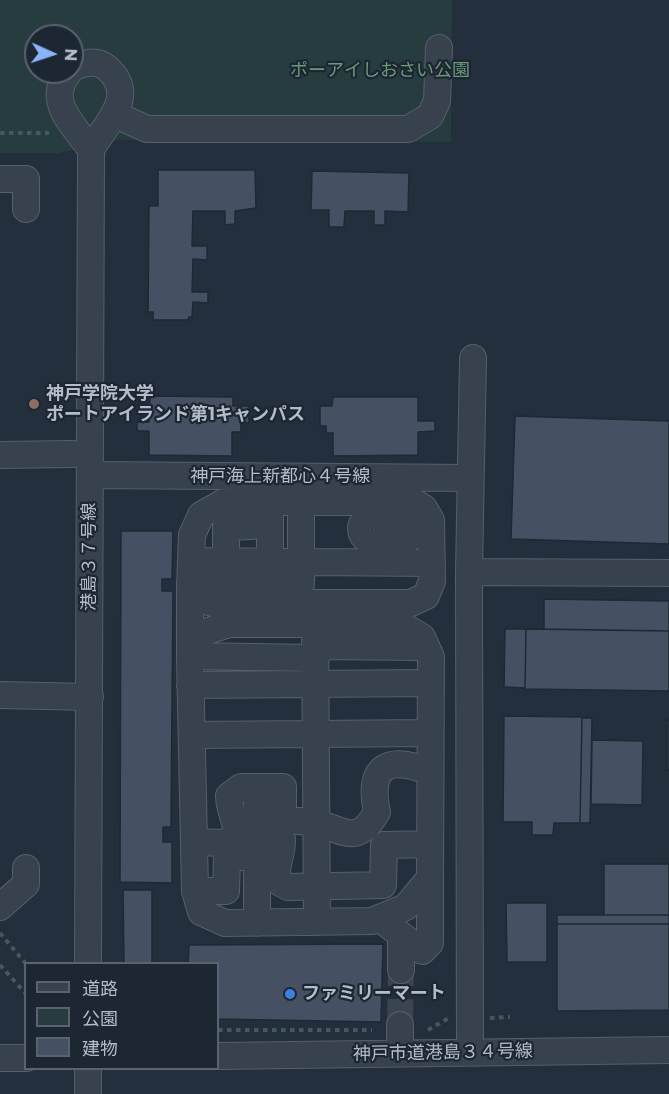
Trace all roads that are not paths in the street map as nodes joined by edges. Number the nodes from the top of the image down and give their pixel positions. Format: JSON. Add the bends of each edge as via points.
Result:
{"nodes":[{"id":1,"x":439,"y":48,"type":"dead end"},
{"id":2,"x":84,"y":62,"type":"edge"},
{"id":3,"x":62,"y":84,"type":"edge"},
{"id":4,"x":116,"y":115,"type":"junction"},
{"id":5,"x":91,"y":150,"type":"junction"},
{"id":6,"x":0,"y":179,"type":"edge"},
{"id":7,"x":26,"y":209,"type":"dead end"},
{"id":8,"x":472,"y":358,"type":"dead end"},
{"id":9,"x":72,"y":454,"type":"dead end"},
{"id":10,"x":0,"y":455,"type":"edge"},
{"id":11,"x":90,"y":475,"type":"junction"},
{"id":12,"x":470,"y":478,"type":"junction"},
{"id":13,"x":261,"y":502,"type":"junction"},
{"id":14,"x":301,"y":502,"type":"junction"},
{"id":15,"x":422,"y":528,"type":"junction"},
{"id":16,"x":385,"y":529,"type":"dead end"},
{"id":17,"x":226,"y":561,"type":"junction"},
{"id":18,"x":270,"y":562,"type":"junction"},
{"id":19,"x":432,"y":563,"type":"junction"},
{"id":20,"x":470,"y":572,"type":"junction"},
{"id":21,"x":669,"y":573,"type":"edge"},
{"id":22,"x":190,"y":578,"type":"junction"},
{"id":23,"x":300,"y":583,"type":"junction"},
{"id":24,"x":316,"y":643,"type":"junction"},
{"id":25,"x":190,"y":656,"type":"junction"},
{"id":26,"x":431,"y":683,"type":"junction"},
{"id":27,"x":316,"y":684,"type":"junction"},
{"id":28,"x":190,"y":685,"type":"junction"},
{"id":29,"x":0,"y":695,"type":"edge"},
{"id":30,"x":90,"y":698,"type":"junction"},
{"id":31,"x":316,"y":734,"type":"junction"},
{"id":32,"x":430,"y":734,"type":"junction"},
{"id":33,"x":192,"y":735,"type":"junction"},
{"id":34,"x":430,"y":772,"type":"junction"},
{"id":35,"x":257,"y":787,"type":"junction"},
{"id":36,"x":317,"y":823,"type":"junction"},
{"id":37,"x":258,"y":832,"type":"junction"},
{"id":38,"x":194,"y":842,"type":"junction"},
{"id":39,"x":429,"y":844,"type":"junction"},
{"id":40,"x":257,"y":857,"type":"junction"},
{"id":41,"x":26,"y":868,"type":"dead end"},
{"id":42,"x":430,"y":878,"type":"junction"},
{"id":43,"x":317,"y":887,"type":"junction"},
{"id":44,"x":195,"y":891,"type":"junction"},
{"id":45,"x":0,"y":907,"type":"edge"},
{"id":46,"x":379,"y":918,"type":"junction"},
{"id":47,"x":317,"y":922,"type":"junction"},
{"id":48,"x":257,"y":923,"type":"junction"},
{"id":49,"x":401,"y":935,"type":"junction"},
{"id":50,"x":88,"y":962,"type":"edge"},
{"id":51,"x":401,"y":970,"type":"tunnel mouth"},
{"id":52,"x":669,"y":1050,"type":"edge"},
{"id":53,"x":470,"y":1052,"type":"junction"},
{"id":54,"x":219,"y":1056,"type":"edge"},
{"id":55,"x":0,"y":1058,"type":"edge"},
{"id":56,"x":24,"y":1058,"type":"edge"},
{"id":57,"x":88,"y":1070,"type":"edge"},
{"id":58,"x":88,"y":1094,"type":"edge"}],
"edges":[{"from":1,"to":4,"type":"street","via":[[437,101],[430,116],[408,129],[147,129]]},
{"from":2,"to":4,"type":"street","via":[[103,65],[117,77],[121,93]]},
{"from":3,"to":5,"type":"street","via":[[58,97],[63,113]]},
{"from":4,"to":5,"type":"street","via":[[101,130]]},
{"from":5,"to":11,"type":"street","name":"港島３７号線"},
{"from":6,"to":7,"type":"street","via":[[26,179]]},
{"from":8,"to":12,"type":"street"},
{"from":9,"to":10,"type":"street"},
{"from":11,"to":12,"type":"street","name":"神戸海上新都心４号線"},
{"from":11,"to":30,"type":"street","name":"港島３７号線"},
{"from":12,"to":20,"type":"street"},
{"from":13,"to":14,"type":"street"},
{"from":13,"to":17,"type":"street","via":[[252,526],[226,527]]},
{"from":13,"to":18,"type":"street"},
{"from":13,"to":22,"type":"street","via":[[224,502],[201,515],[192,536]]},
{"from":14,"to":15,"type":"street","via":[[414,502],[424,508],[431,520]]},
{"from":14,"to":23,"type":"street"},
{"from":15,"to":16,"type":"street","via":[[400,542],[392,540]]},
{"from":15,"to":19,"type":"street"},
{"from":17,"to":18,"type":"street"},
{"from":17,"to":22,"type":"street"},
{"from":18,"to":23,"type":"street"},
{"from":19,"to":23,"type":"street"},
{"from":19,"to":23,"type":"street","via":[[432,581],[426,596],[411,603]]},
{"from":20,"to":21,"type":"street"},
{"from":20,"to":53,"type":"street"},
{"from":22,"to":23,"type":"street"},
{"from":22,"to":25,"type":"street"},
{"from":24,"to":25,"type":"street"},
{"from":24,"to":25,"type":"street","via":[[229,624],[202,633]]},
{"from":24,"to":26,"type":"street","via":[[400,624],[422,637],[431,657]]},
{"from":24,"to":27,"type":"street"},
{"from":25,"to":28,"type":"street"},
{"from":26,"to":27,"type":"street"},
{"from":26,"to":32,"type":"street"},
{"from":27,"to":28,"type":"street"},
{"from":27,"to":31,"type":"street"},
{"from":28,"to":33,"type":"street"},
{"from":29,"to":30,"type":"street"},
{"from":30,"to":50,"type":"street","name":"港島３７号線"},
{"from":31,"to":32,"type":"street"},
{"from":31,"to":33,"type":"street"},
{"from":31,"to":36,"type":"street"},
{"from":32,"to":34,"type":"street"},
{"from":33,"to":38,"type":"street"},
{"from":34,"to":36,"type":"street","via":[[410,763],[392,763],[381,771],[373,791],[377,812],[369,826],[354,835],[338,833]]},
{"from":34,"to":39,"type":"street"},
{"from":35,"to":36,"type":"street","via":[[283,788],[284,820]]},
{"from":35,"to":37,"type":"street"},
{"from":35,"to":38,"type":"street","via":[[241,787],[230,796],[229,810],[237,823],[236,835],[225,843]]},
{"from":36,"to":43,"type":"street"},
{"from":37,"to":40,"type":"street"},
{"from":37,"to":43,"type":"street","via":[[276,834],[282,840],[282,854],[275,866],[278,881],[288,887]]},
{"from":38,"to":44,"type":"street"},
{"from":39,"to":42,"type":"street"},
{"from":39,"to":43,"type":"street","via":[[384,845],[383,885]]},
{"from":40,"to":44,"type":"street","via":[[227,857],[226,891]]},
{"from":40,"to":48,"type":"street"},
{"from":41,"to":45,"type":"street","via":[[26,884]]},
{"from":42,"to":46,"type":"street","via":[[406,907]]},
{"from":42,"to":49,"type":"street","via":[[430,943],[422,951]]},
{"from":43,"to":47,"type":"street"},
{"from":44,"to":48,"type":"street","via":[[201,912],[225,923]]},
{"from":46,"to":47,"type":"street"},
{"from":46,"to":49,"type":"street"},
{"from":47,"to":48,"type":"street"},
{"from":49,"to":51,"type":"street"},
{"from":52,"to":53,"type":"street","name":"神戸市道港島３４号線"},
{"from":53,"to":54,"type":"street","name":"神戸市道港島３４号線","via":[[400,1036]]},
{"from":55,"to":56,"type":"street"},
{"from":57,"to":58,"type":"street"}]}
